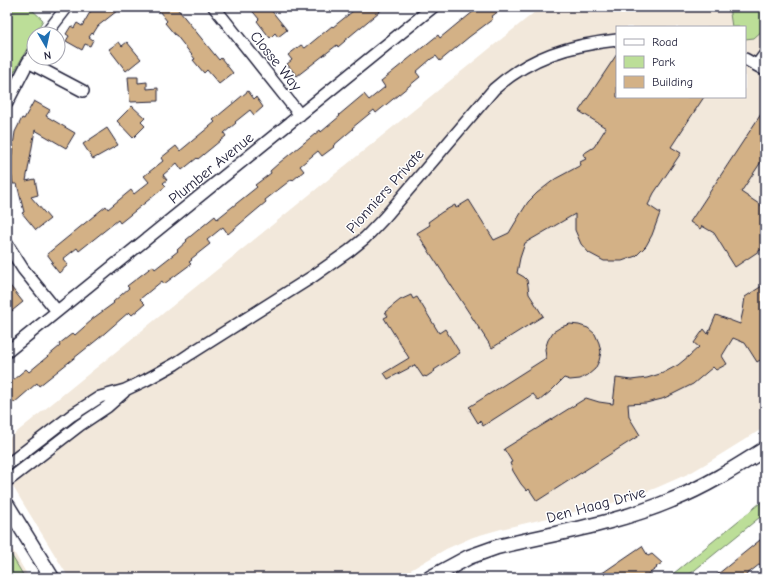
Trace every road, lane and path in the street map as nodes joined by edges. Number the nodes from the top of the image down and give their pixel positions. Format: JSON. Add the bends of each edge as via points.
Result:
{"nodes":[{"id":1,"x":67,"y":7,"type":"edge"},
{"id":2,"x":214,"y":7,"type":"edge"},
{"id":3,"x":433,"y":7,"type":"edge"},
{"id":4,"x":52,"y":26,"type":"edge"},
{"id":5,"x":616,"y":40,"type":"edge"},
{"id":6,"x":765,"y":54,"type":"edge"},
{"id":7,"x":746,"y":60,"type":"edge"},
{"id":8,"x":26,"y":66,"type":"edge"},
{"id":9,"x":45,"y":66,"type":"edge"},
{"id":10,"x":761,"y":68,"type":"edge"},
{"id":11,"x":83,"y":91,"type":"dead end"},
{"id":12,"x":7,"y":103,"type":"edge"},
{"id":13,"x":300,"y":115,"type":"junction"},
{"id":14,"x":7,"y":244,"type":"edge"},
{"id":15,"x":57,"y":311,"type":"junction"},
{"id":16,"x":7,"y":352,"type":"edge"},
{"id":17,"x":125,"y":390,"type":"junction"},
{"id":18,"x":765,"y":449,"type":"edge"},
{"id":19,"x":7,"y":465,"type":"edge"},
{"id":20,"x":7,"y":479,"type":"edge"},
{"id":21,"x":7,"y":505,"type":"edge"},
{"id":22,"x":52,"y":578,"type":"edge"},
{"id":23,"x":430,"y":578,"type":"edge"}],
"edges":[{"from":1,"to":4,"type":"street"},
{"from":2,"to":13,"type":"street","name":"Closse Way"},
{"from":3,"to":13,"type":"street","name":"Plumber Avenue"},
{"from":5,"to":17,"type":"street","name":"Pionniers Private","via":[[576,46],[550,54],[506,79],[494,89],[385,217],[349,252],[174,364]]},
{"from":6,"to":10,"type":"street"},
{"from":7,"to":10,"type":"street"},
{"from":8,"to":12,"type":"street"},
{"from":9,"to":11,"type":"street"},
{"from":13,"to":15,"type":"street","name":"Plumber Avenue"},
{"from":14,"to":15,"type":"street","via":[[23,269]]},
{"from":15,"to":16,"type":"street","name":"Plumber Avenue"},
{"from":17,"to":19,"type":"street","name":"Pionniers Private","via":[[100,397]]},
{"from":17,"to":20,"type":"street","name":"Pionniers Private","via":[[107,407]]},
{"from":18,"to":23,"type":"street","name":"Den Haag Drive","via":[[721,477],[672,500],[620,518],[483,551]]},
{"from":21,"to":22,"type":"street"}]}
